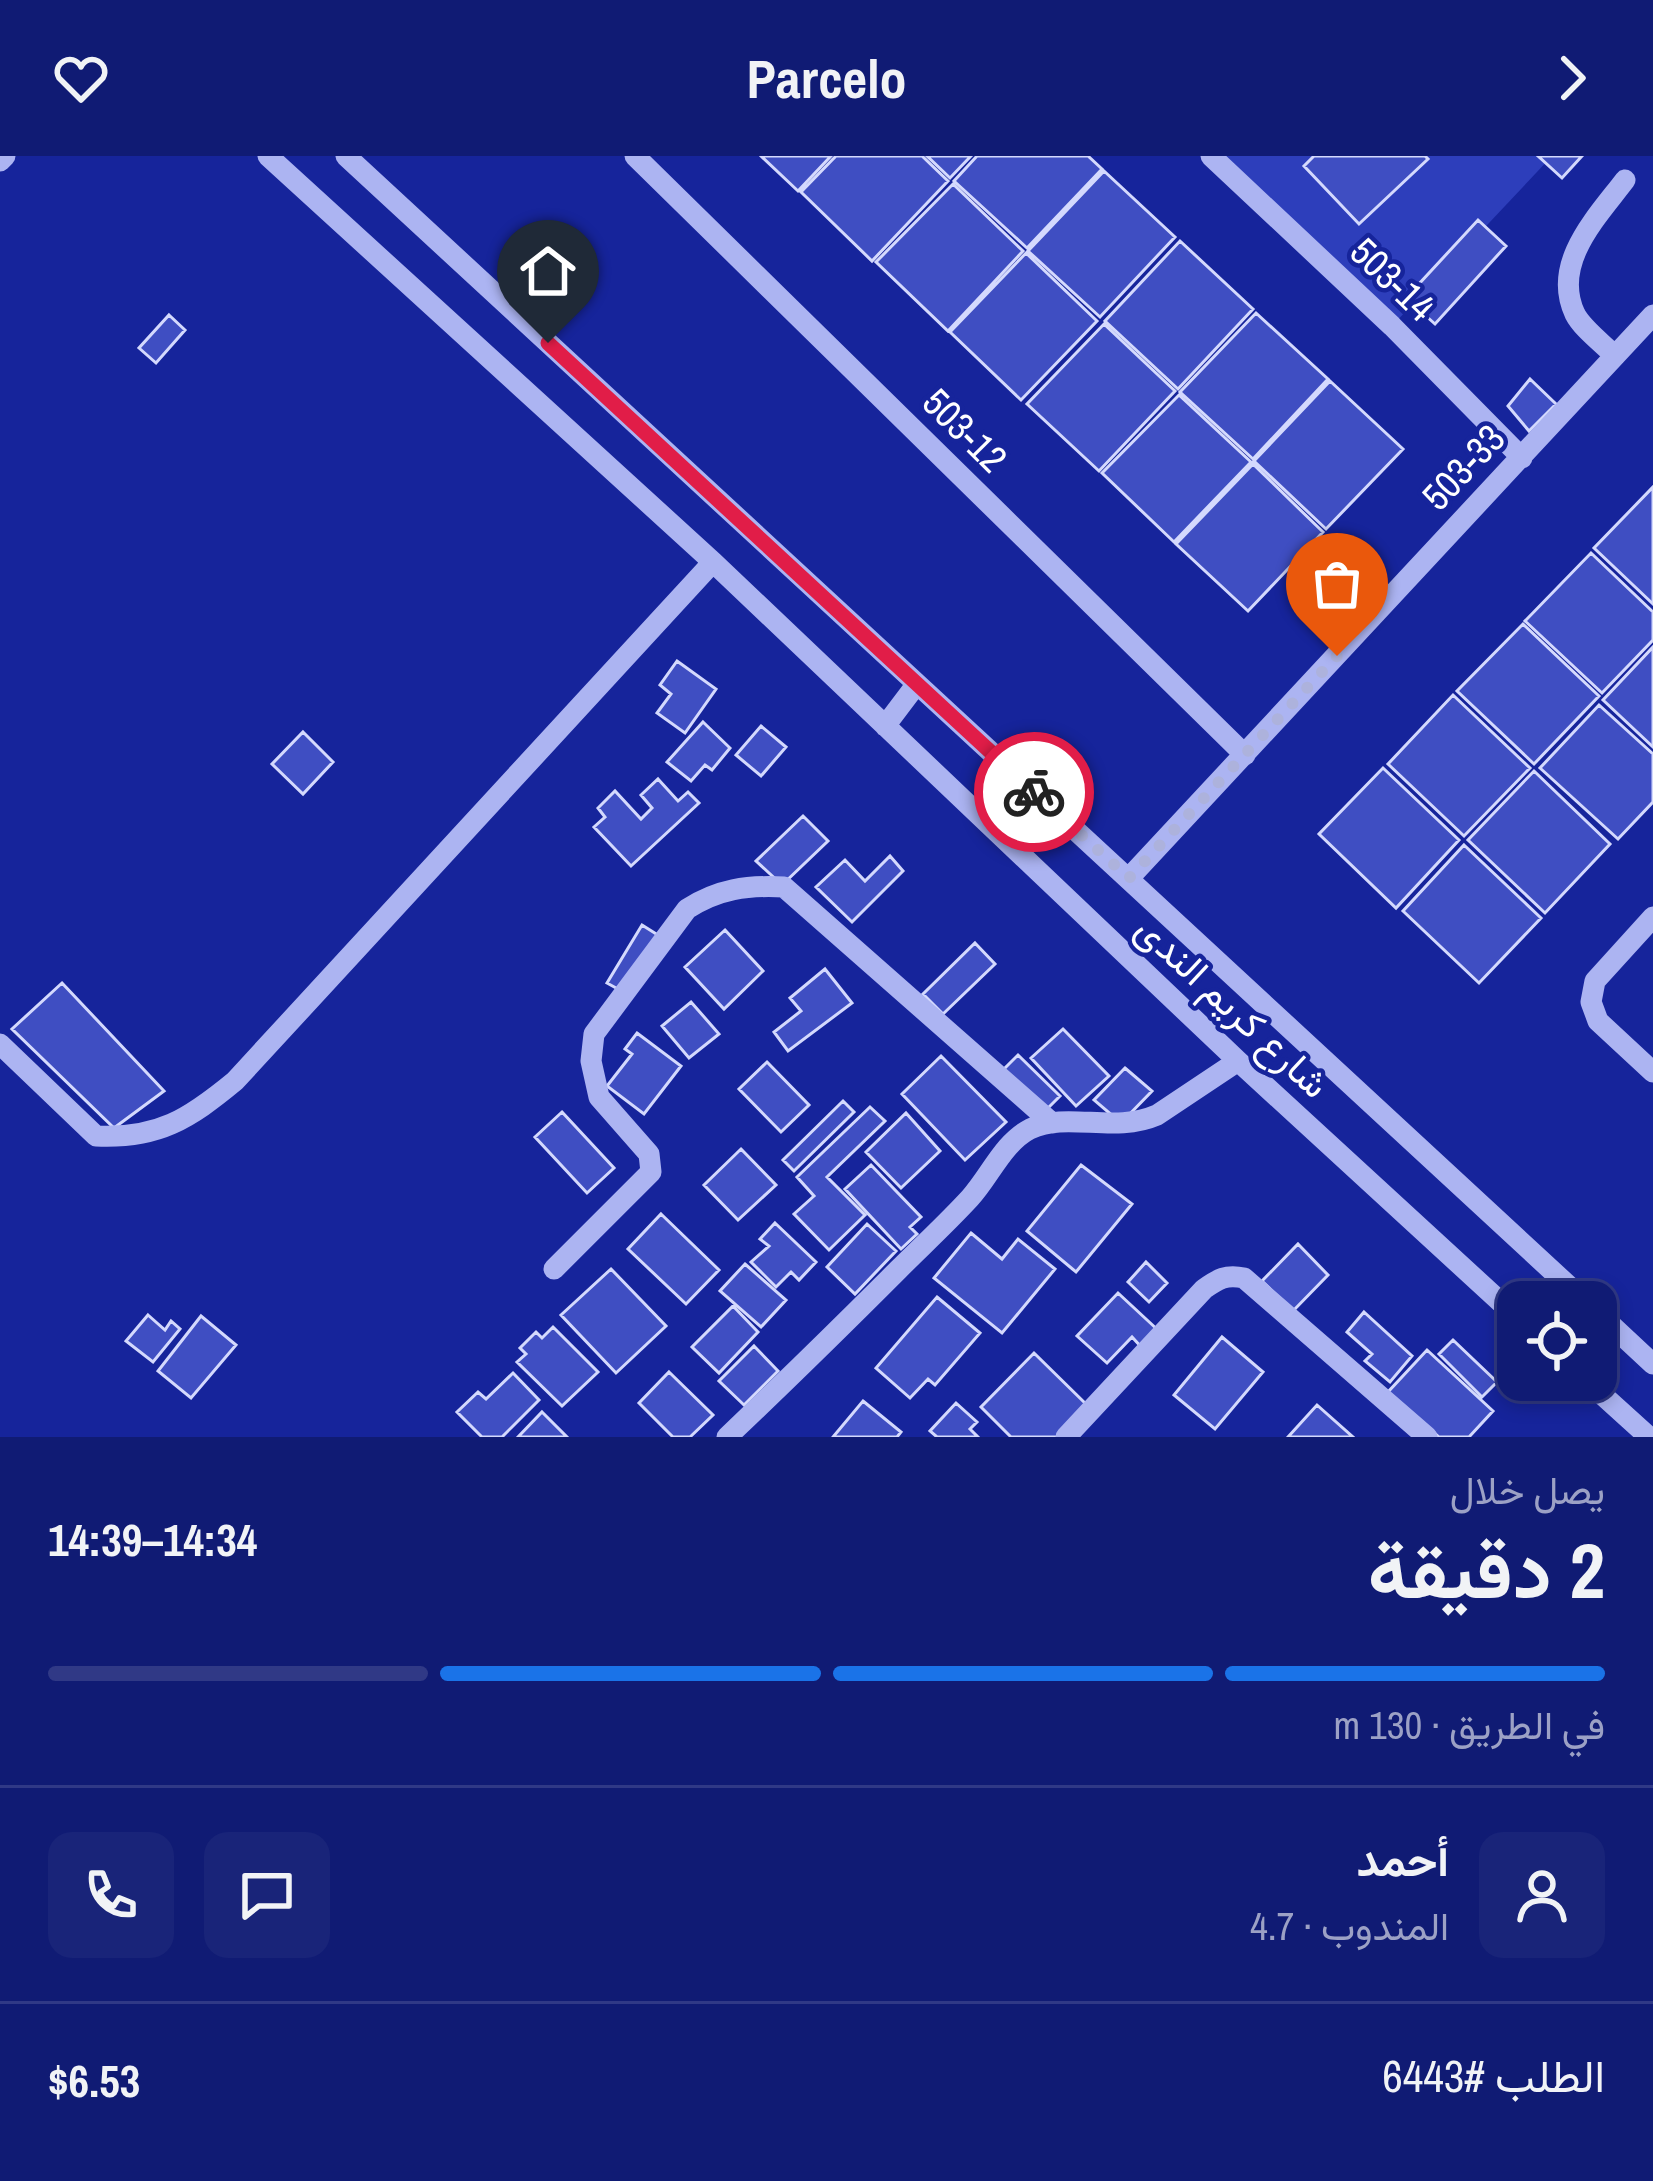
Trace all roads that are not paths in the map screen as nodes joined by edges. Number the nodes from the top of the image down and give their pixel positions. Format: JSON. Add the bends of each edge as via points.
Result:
{"nodes":[{"id":1,"x":268,"y":156,"type":"edge"},
{"id":2,"x":346,"y":156,"type":"edge"},
{"id":3,"x":635,"y":156,"type":"edge"},
{"id":4,"x":1211,"y":156,"type":"edge"},
{"id":5,"x":1625,"y":180,"type":"dead end"},
{"id":6,"x":1653,"y":315,"type":"edge"},
{"id":7,"x":1614,"y":355,"type":"junction"},
{"id":8,"x":1522,"y":458,"type":"junction"},
{"id":9,"x":713,"y":562,"type":"junction"},
{"id":10,"x":916,"y":686,"type":"junction"},
{"id":11,"x":885,"y":726,"type":"junction"},
{"id":12,"x":1245,"y":755,"type":"junction"},
{"id":13,"x":1129,"y":878,"type":"junction"},
{"id":14,"x":1653,"y":917,"type":"edge"},
{"id":15,"x":0,"y":1044,"type":"edge"},
{"id":16,"x":1238,"y":1061,"type":"junction"},
{"id":17,"x":1653,"y":1072,"type":"edge"},
{"id":18,"x":1052,"y":1123,"type":"junction"},
{"id":19,"x":554,"y":1269,"type":"dead end"},
{"id":20,"x":1563,"y":1281,"type":"edge"},
{"id":21,"x":1497,"y":1299,"type":"edge"},
{"id":22,"x":1617,"y":1331,"type":"edge"},
{"id":23,"x":1653,"y":1364,"type":"edge"},
{"id":24,"x":1609,"y":1401,"type":"edge"},
{"id":25,"x":727,"y":1437,"type":"edge"},
{"id":26,"x":1066,"y":1437,"type":"edge"},
{"id":27,"x":1427,"y":1437,"type":"edge"},
{"id":28,"x":1648,"y":1437,"type":"edge"}],
"edges":[{"from":1,"to":9,"type":"street","name":"شارع كريم الندى"},
{"from":2,"to":10,"type":"street","name":"شارع كريم الندى"},
{"from":3,"to":12,"type":"street","name":"503-12"},
{"from":4,"to":8,"type":"street","name":"503-14"},
{"from":5,"to":7,"type":"street","via":[[1577,243],[1569,282],[1575,315]]},
{"from":6,"to":7,"type":"street","name":"503-33"},
{"from":7,"to":8,"type":"street","name":"503-33"},
{"from":8,"to":12,"type":"street","name":"503-33"},
{"from":9,"to":11,"type":"street","name":"شارع كريم الندى"},
{"from":9,"to":15,"type":"street","via":[[200,1110],[163,1129],[96,1136]]},
{"from":10,"to":11,"type":"street"},
{"from":10,"to":13,"type":"street","name":"شارع كريم الندى"},
{"from":11,"to":16,"type":"street","name":"شارع كريم الندى"},
{"from":12,"to":13,"type":"street","name":"503-33"},
{"from":13,"to":20,"type":"street","name":"شارع كريم الندى"},
{"from":14,"to":17,"type":"street","via":[[1595,981],[1591,1002],[1598,1021]]},
{"from":16,"to":18,"type":"street","via":[[1143,1121]]},
{"from":16,"to":21,"type":"street","name":"شارع كريم الندى"},
{"from":18,"to":19,"type":"street","via":[[784,887],[734,888],[687,909],[594,1034],[599,1097],[649,1154],[651,1172]]},
{"from":18,"to":25,"type":"street","via":[[1011,1143],[972,1196]]},
{"from":22,"to":23,"type":"street"},
{"from":24,"to":28,"type":"street"},
{"from":26,"to":27,"type":"street","via":[[1204,1289],[1232,1275]]}]}
